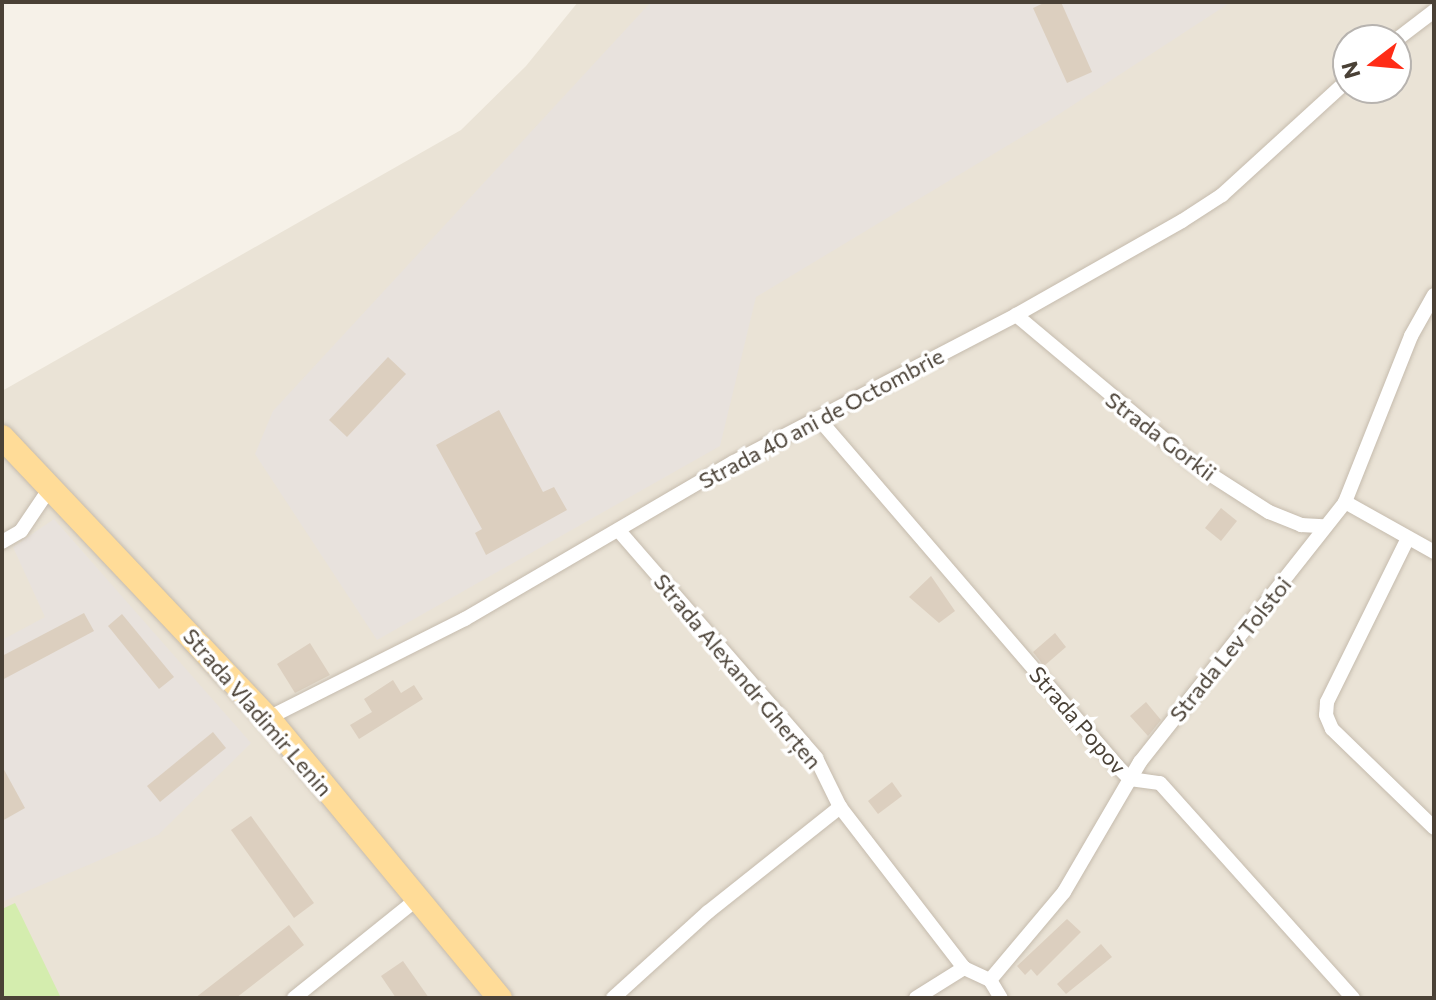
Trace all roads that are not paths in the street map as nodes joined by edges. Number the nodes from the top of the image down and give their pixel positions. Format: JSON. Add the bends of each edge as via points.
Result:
{"nodes":[{"id":1,"x":1434,"y":11,"type":"edge"},
{"id":2,"x":1412,"y":28,"type":"edge"},
{"id":3,"x":1332,"y":95,"type":"edge"},
{"id":4,"x":1434,"y":295,"type":"edge"},
{"id":5,"x":1016,"y":315,"type":"junction"},
{"id":6,"x":818,"y":418,"type":"junction"},
{"id":7,"x":2,"y":437,"type":"edge"},
{"id":8,"x":50,"y":488,"type":"junction"},
{"id":9,"x":1345,"y":502,"type":"junction"},
{"id":10,"x":1323,"y":526,"type":"junction"},
{"id":11,"x":619,"y":531,"type":"junction"},
{"id":12,"x":1408,"y":538,"type":"junction"},
{"id":13,"x":2,"y":542,"type":"edge"},
{"id":14,"x":1434,"y":552,"type":"edge"},
{"id":15,"x":268,"y":718,"type":"junction"},
{"id":16,"x":1130,"y":779,"type":"junction"},
{"id":17,"x":840,"y":807,"type":"junction"},
{"id":18,"x":1434,"y":828,"type":"edge"},
{"id":19,"x":417,"y":899,"type":"junction"},
{"id":20,"x":964,"y":968,"type":"junction"},
{"id":21,"x":990,"y":980,"type":"junction"},
{"id":22,"x":294,"y":998,"type":"edge"},
{"id":23,"x":500,"y":998,"type":"edge"},
{"id":24,"x":613,"y":998,"type":"edge"},
{"id":25,"x":916,"y":998,"type":"edge"},
{"id":26,"x":1001,"y":998,"type":"edge"},
{"id":27,"x":1353,"y":998,"type":"edge"}],
"edges":[{"from":1,"to":2,"type":"street"},
{"from":3,"to":5,"type":"street","name":"Strada 40 ani de Octombrie","via":[[1222,195]]},
{"from":4,"to":9,"type":"street","name":"Strada Lev Tolstoi","via":[[1411,336]]},
{"from":5,"to":6,"type":"street","name":"Strada 40 ani de Octombrie"},
{"from":5,"to":10,"type":"street","name":"Strada Gorkii","via":[[1191,462],[1269,512],[1301,525]]},
{"from":6,"to":11,"type":"street","name":"Strada 40 ani de Octombrie"},
{"from":6,"to":16,"type":"street","name":"Strada Popov"},
{"from":7,"to":8,"type":"main road","name":"Strada Vladimir Lenin"},
{"from":8,"to":13,"type":"street","via":[[21,531]]},
{"from":8,"to":15,"type":"main road","name":"Strada Vladimir Lenin"},
{"from":9,"to":10,"type":"street","name":"Strada Lev Tolstoi"},
{"from":9,"to":12,"type":"street"},
{"from":10,"to":16,"type":"street","name":"Strada Lev Tolstoi"},
{"from":11,"to":15,"type":"street","name":"Strada 40 ani de Octombrie","via":[[465,619]]},
{"from":11,"to":17,"type":"street","name":"Strada Alexandr Gherțen","via":[[816,758]]},
{"from":12,"to":14,"type":"street"},
{"from":12,"to":18,"type":"street","via":[[1327,702],[1326,715],[1338,735]]},
{"from":15,"to":19,"type":"main road","name":"Strada Vladimir Lenin"},
{"from":16,"to":21,"type":"street","name":"Strada Lev Tolstoi","via":[[1064,892]]},
{"from":16,"to":27,"type":"street","name":"Strada Popov","via":[[1160,783]]},
{"from":17,"to":20,"type":"street","name":"Strada Alexandr Gherțen"},
{"from":17,"to":24,"type":"street","via":[[708,912]]},
{"from":19,"to":22,"type":"street"},
{"from":19,"to":23,"type":"main road","name":"Strada Vladimir Lenin"},
{"from":20,"to":21,"type":"street","name":"Strada Alexandr Gherțen"},
{"from":20,"to":25,"type":"street"},
{"from":21,"to":26,"type":"street"}]}
